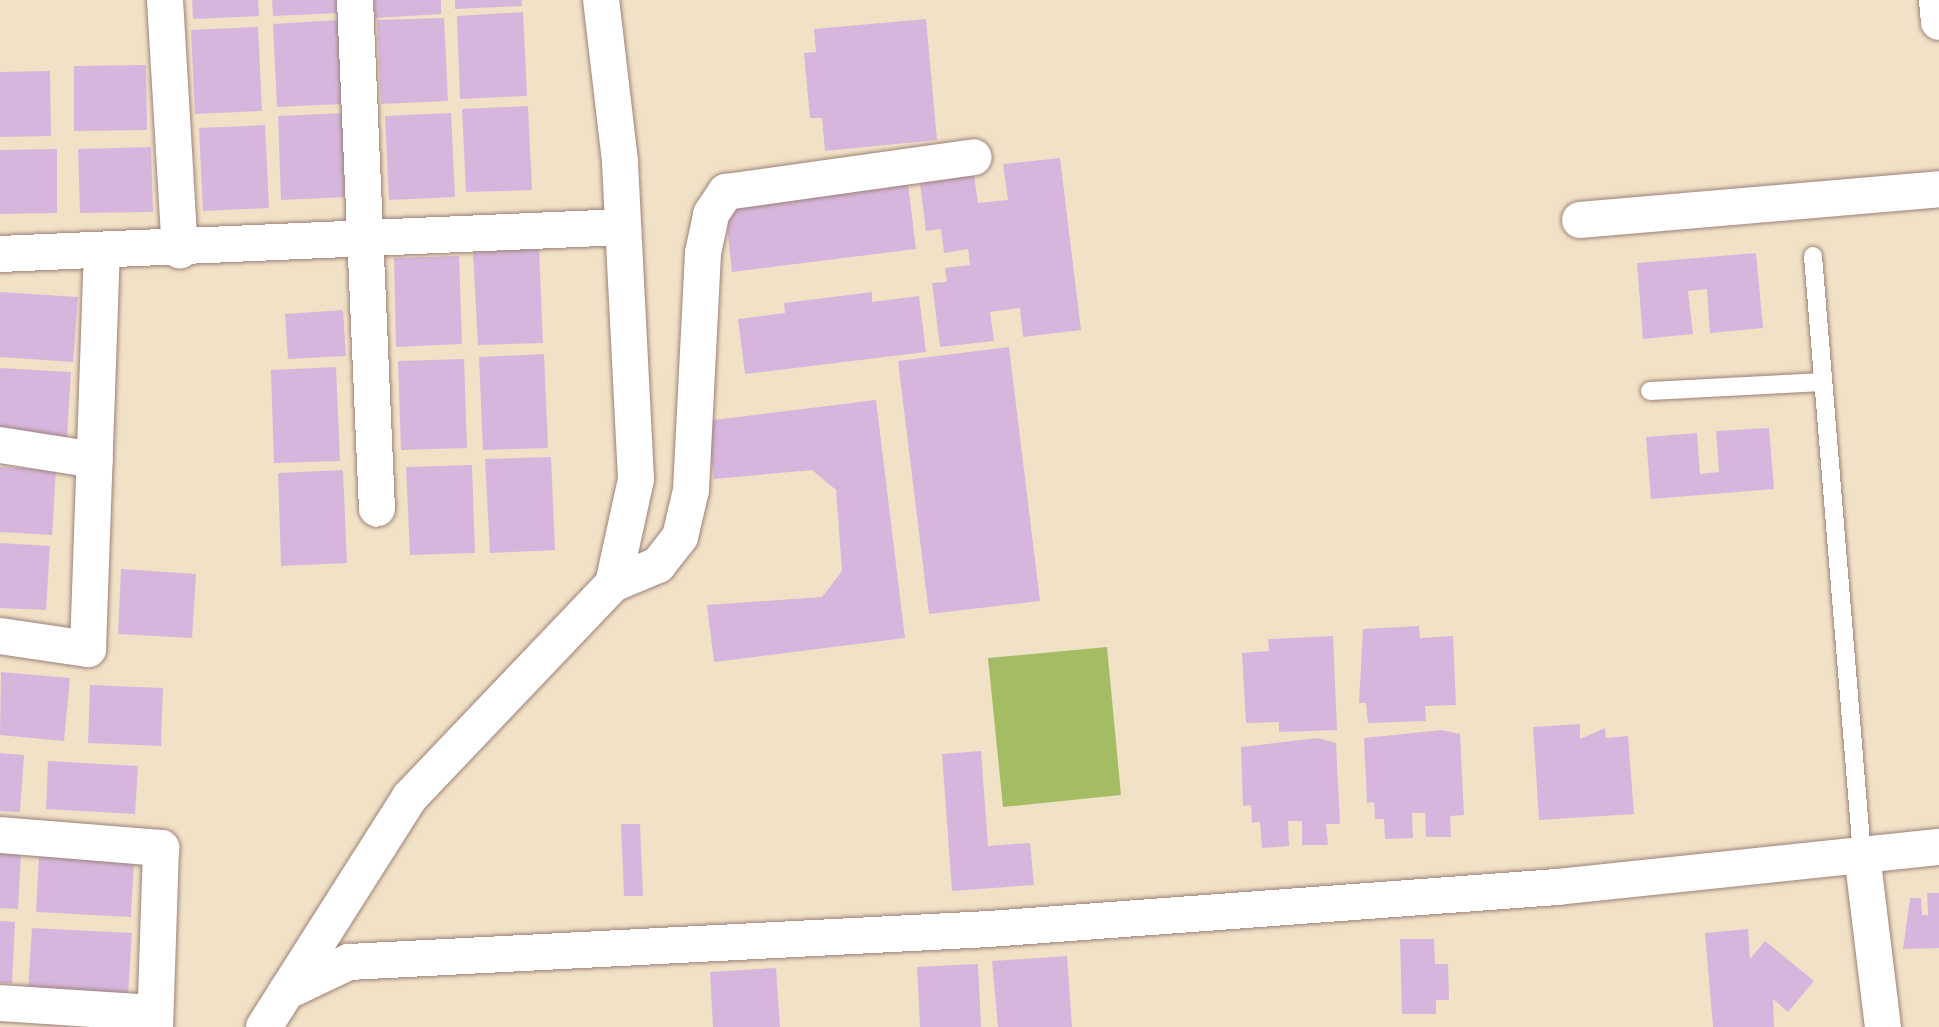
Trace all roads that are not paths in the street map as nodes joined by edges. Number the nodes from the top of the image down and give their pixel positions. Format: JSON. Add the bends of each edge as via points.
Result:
{"nodes":[{"id":1,"x":165,"y":0,"type":"edge"},
{"id":2,"x":355,"y":0,"type":"edge"},
{"id":3,"x":601,"y":0,"type":"edge"},
{"id":4,"x":1937,"y":0,"type":"edge"},
{"id":5,"x":1939,"y":22,"type":"edge"},
{"id":6,"x":974,"y":157,"type":"dead end"},
{"id":7,"x":1939,"y":189,"type":"edge"},
{"id":8,"x":1580,"y":220,"type":"dead end"},
{"id":9,"x":623,"y":227,"type":"junction"},
{"id":10,"x":367,"y":242,"type":"junction"},
{"id":11,"x":180,"y":251,"type":"junction"},
{"id":12,"x":102,"y":252,"type":"junction"},
{"id":13,"x":0,"y":254,"type":"edge"},
{"id":14,"x":1813,"y":256,"type":"dead end"},
{"id":15,"x":1823,"y":382,"type":"junction"},
{"id":16,"x":1650,"y":391,"type":"dead end"},
{"id":17,"x":0,"y":445,"type":"edge"},
{"id":18,"x":95,"y":460,"type":"junction"},
{"id":19,"x":377,"y":509,"type":"dead end"},
{"id":20,"x":613,"y":584,"type":"junction"},
{"id":21,"x":0,"y":636,"type":"edge"},
{"id":22,"x":0,"y":835,"type":"edge"},
{"id":23,"x":1939,"y":847,"type":"edge"},
{"id":24,"x":1862,"y":854,"type":"junction"},
{"id":25,"x":286,"y":992,"type":"junction"},
{"id":26,"x":0,"y":1003,"type":"edge"},
{"id":27,"x":155,"y":1020,"type":"edge"},
{"id":28,"x":264,"y":1027,"type":"edge"},
{"id":29,"x":1883,"y":1027,"type":"edge"}],
"edges":[{"from":1,"to":11,"type":"street"},
{"from":2,"to":10,"type":"street"},
{"from":3,"to":9,"type":"street"},
{"from":4,"to":5,"type":"street"},
{"from":6,"to":20,"type":"street","via":[[726,192],[711,214],[703,253],[691,490],[680,537],[658,565]]},
{"from":7,"to":8,"type":"street"},
{"from":9,"to":10,"type":"street"},
{"from":9,"to":20,"type":"street","via":[[636,479]]},
{"from":10,"to":11,"type":"street"},
{"from":10,"to":19,"type":"street"},
{"from":11,"to":12,"type":"street"},
{"from":12,"to":13,"type":"street"},
{"from":12,"to":18,"type":"street"},
{"from":14,"to":15,"type":"lane"},
{"from":15,"to":16,"type":"lane"},
{"from":15,"to":24,"type":"lane"},
{"from":17,"to":18,"type":"street"},
{"from":18,"to":21,"type":"street","via":[[88,649]]},
{"from":20,"to":25,"type":"street","via":[[410,797]]},
{"from":22,"to":27,"type":"street","via":[[161,848]]},
{"from":23,"to":24,"type":"street"},
{"from":24,"to":25,"type":"street","via":[[1557,887],[989,929],[349,962]]},
{"from":24,"to":29,"type":"street"},
{"from":25,"to":28,"type":"street"},
{"from":26,"to":27,"type":"street"}]}
